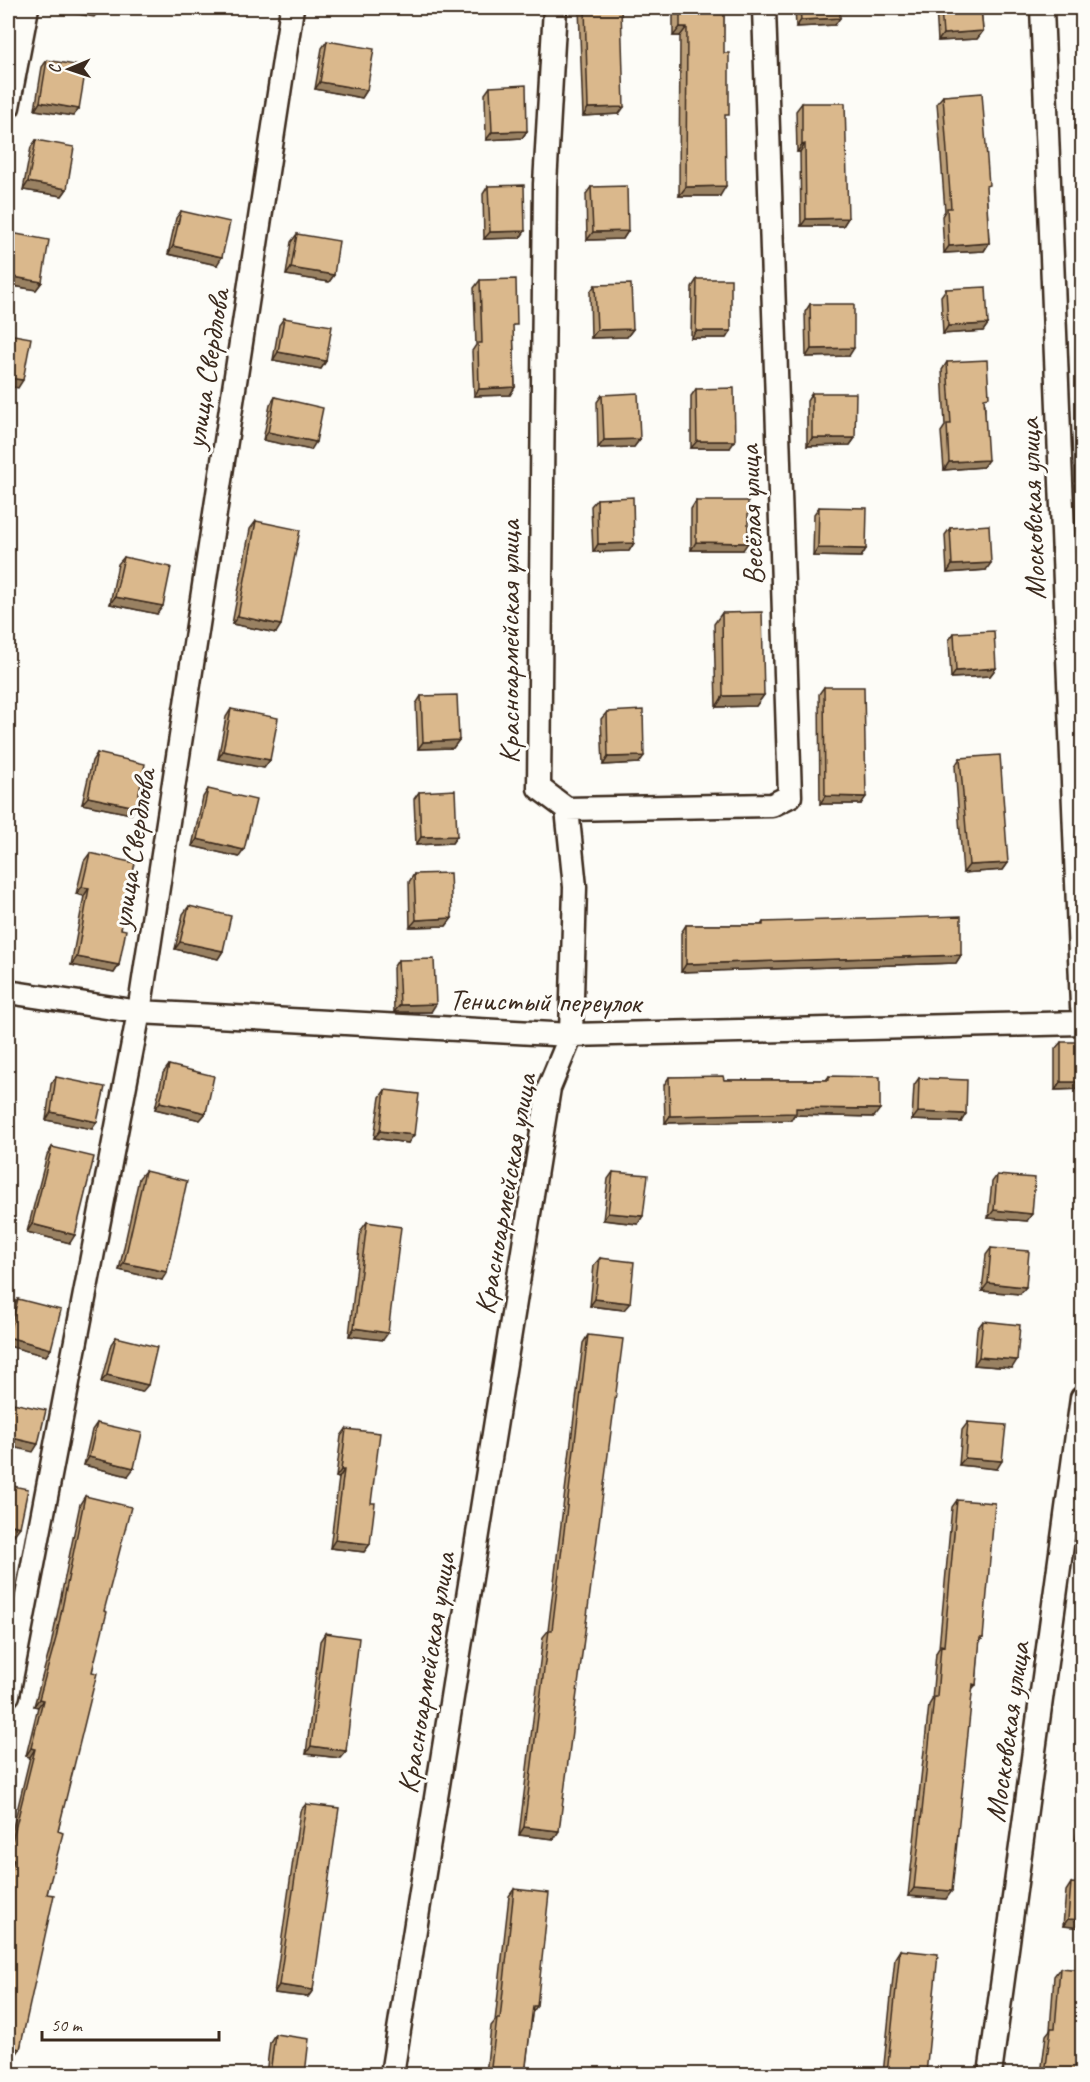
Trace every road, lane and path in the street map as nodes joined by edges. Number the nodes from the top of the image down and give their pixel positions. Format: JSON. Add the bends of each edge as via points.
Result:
{"nodes":[{"id":1,"x":27,"y":8,"type":"edge"},
{"id":2,"x":292,"y":8,"type":"edge"},
{"id":3,"x":555,"y":8,"type":"edge"},
{"id":4,"x":764,"y":8,"type":"edge"},
{"id":5,"x":1042,"y":8,"type":"edge"},
{"id":6,"x":8,"y":107,"type":"edge"},
{"id":7,"x":567,"y":809,"type":"junction"},
{"id":8,"x":8,"y":992,"type":"edge"},
{"id":9,"x":1083,"y":1007,"type":"edge"},
{"id":10,"x":139,"y":1012,"type":"junction"},
{"id":11,"x":1083,"y":1023,"type":"edge"},
{"id":12,"x":571,"y":1035,"type":"junction"},
{"id":13,"x":1083,"y":1398,"type":"edge"},
{"id":14,"x":8,"y":1695,"type":"edge"},
{"id":15,"x":392,"y":2074,"type":"edge"},
{"id":16,"x":990,"y":2074,"type":"edge"}],
"edges":[{"from":1,"to":6,"type":"street"},
{"from":2,"to":10,"type":"street","name":"улица Свердлова"},
{"from":3,"to":7,"type":"street","name":"Красноармейская улица","via":[[545,184],[538,788]]},
{"from":4,"to":7,"type":"street","name":"Весёлая улица","via":[[790,796],[772,806]]},
{"from":5,"to":9,"type":"street","name":"Московская улица"},
{"from":7,"to":12,"type":"street","name":"Красноармейская улица","via":[[575,887]]},
{"from":8,"to":10,"type":"street","name":"Тенистый переулок"},
{"from":10,"to":12,"type":"street","name":"Тенистый переулок"},
{"from":10,"to":14,"type":"street","name":"улица Свердлова"},
{"from":11,"to":12,"type":"street","name":"Тенистый переулок"},
{"from":12,"to":15,"type":"street","name":"Красноармейская улица","via":[[549,1088]]},
{"from":13,"to":16,"type":"street","name":"Московская улица"}]}
